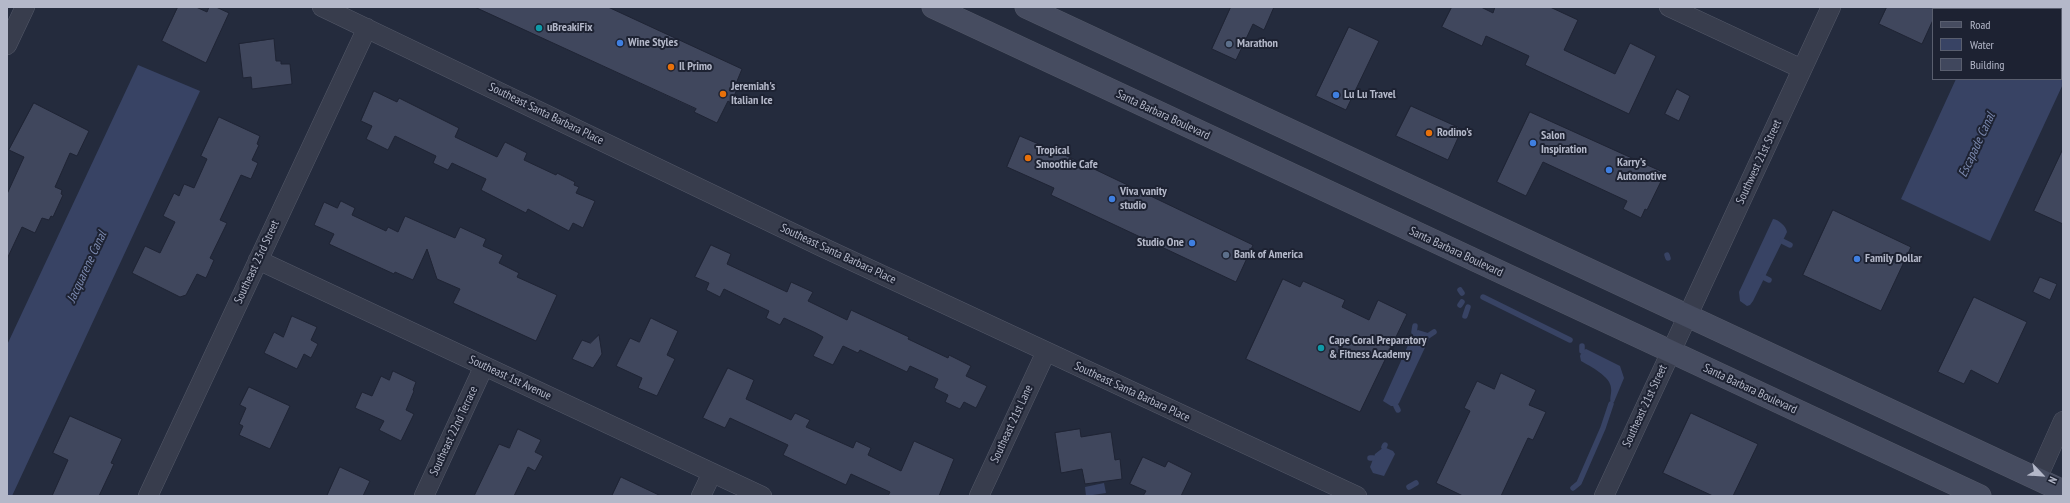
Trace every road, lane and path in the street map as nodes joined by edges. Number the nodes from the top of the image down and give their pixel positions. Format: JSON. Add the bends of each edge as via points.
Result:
{"nodes":[{"id":1,"x":25,"y":7,"type":"edge"},
{"id":2,"x":322,"y":7,"type":"edge"},
{"id":3,"x":933,"y":7,"type":"edge"},
{"id":4,"x":1026,"y":7,"type":"edge"},
{"id":5,"x":1668,"y":7,"type":"edge"},
{"id":6,"x":1831,"y":7,"type":"edge"},
{"id":7,"x":367,"y":28,"type":"junction"},
{"id":8,"x":7,"y":45,"type":"edge"},
{"id":9,"x":1802,"y":69,"type":"junction"},
{"id":10,"x":258,"y":260,"type":"junction"},
{"id":11,"x":1687,"y":317,"type":"junction"},
{"id":12,"x":1671,"y":351,"type":"junction"},
{"id":13,"x":1046,"y":352,"type":"junction"},
{"id":14,"x":484,"y":366,"type":"junction"},
{"id":15,"x":2063,"y":421,"type":"edge"},
{"id":16,"x":712,"y":472,"type":"junction"},
{"id":17,"x":2037,"y":479,"type":"junction"},
{"id":18,"x":1331,"y":490,"type":"edge"},
{"id":19,"x":2063,"y":491,"type":"edge"},
{"id":20,"x":148,"y":496,"type":"edge"},
{"id":21,"x":424,"y":496,"type":"edge"},
{"id":22,"x":701,"y":496,"type":"edge"},
{"id":23,"x":762,"y":496,"type":"edge"},
{"id":24,"x":979,"y":496,"type":"edge"},
{"id":25,"x":1357,"y":496,"type":"edge"},
{"id":26,"x":1604,"y":496,"type":"edge"},
{"id":27,"x":1980,"y":496,"type":"edge"}],
"edges":[{"from":1,"to":8,"type":"street"},
{"from":2,"to":7,"type":"street","name":"Southeast Santa Barbara Place"},
{"from":3,"to":12,"type":"main road","name":"Santa Barbara Boulevard"},
{"from":4,"to":11,"type":"main road"},
{"from":5,"to":9,"type":"street"},
{"from":6,"to":9,"type":"street","name":"Southwest 21st Street"},
{"from":7,"to":10,"type":"street","name":"Southeast 23rd Street"},
{"from":7,"to":13,"type":"street","name":"Southeast Santa Barbara Place"},
{"from":9,"to":11,"type":"street","name":"Southwest 21st Street"},
{"from":10,"to":14,"type":"street","name":"Southeast 1st Avenue"},
{"from":10,"to":20,"type":"street","name":"Southeast 23rd Street"},
{"from":11,"to":12,"type":"street","name":"Southeast 21st Street"},
{"from":11,"to":17,"type":"main road"},
{"from":12,"to":26,"type":"street","name":"Southeast 21st Street"},
{"from":12,"to":27,"type":"main road","name":"Santa Barbara Boulevard"},
{"from":13,"to":18,"type":"street","name":"Southeast Santa Barbara Place"},
{"from":13,"to":24,"type":"street","name":"Southeast 21st Lane"},
{"from":14,"to":16,"type":"street","name":"Southeast 1st Avenue"},
{"from":14,"to":21,"type":"street","name":"Southeast 22nd Terrace"},
{"from":15,"to":17,"type":"street"},
{"from":16,"to":22,"type":"street"},
{"from":16,"to":23,"type":"street","name":"Southeast 1st Avenue"},
{"from":17,"to":19,"type":"main road"},
{"from":18,"to":25,"type":"street","name":"Southeast Santa Barbara Place"}]}
